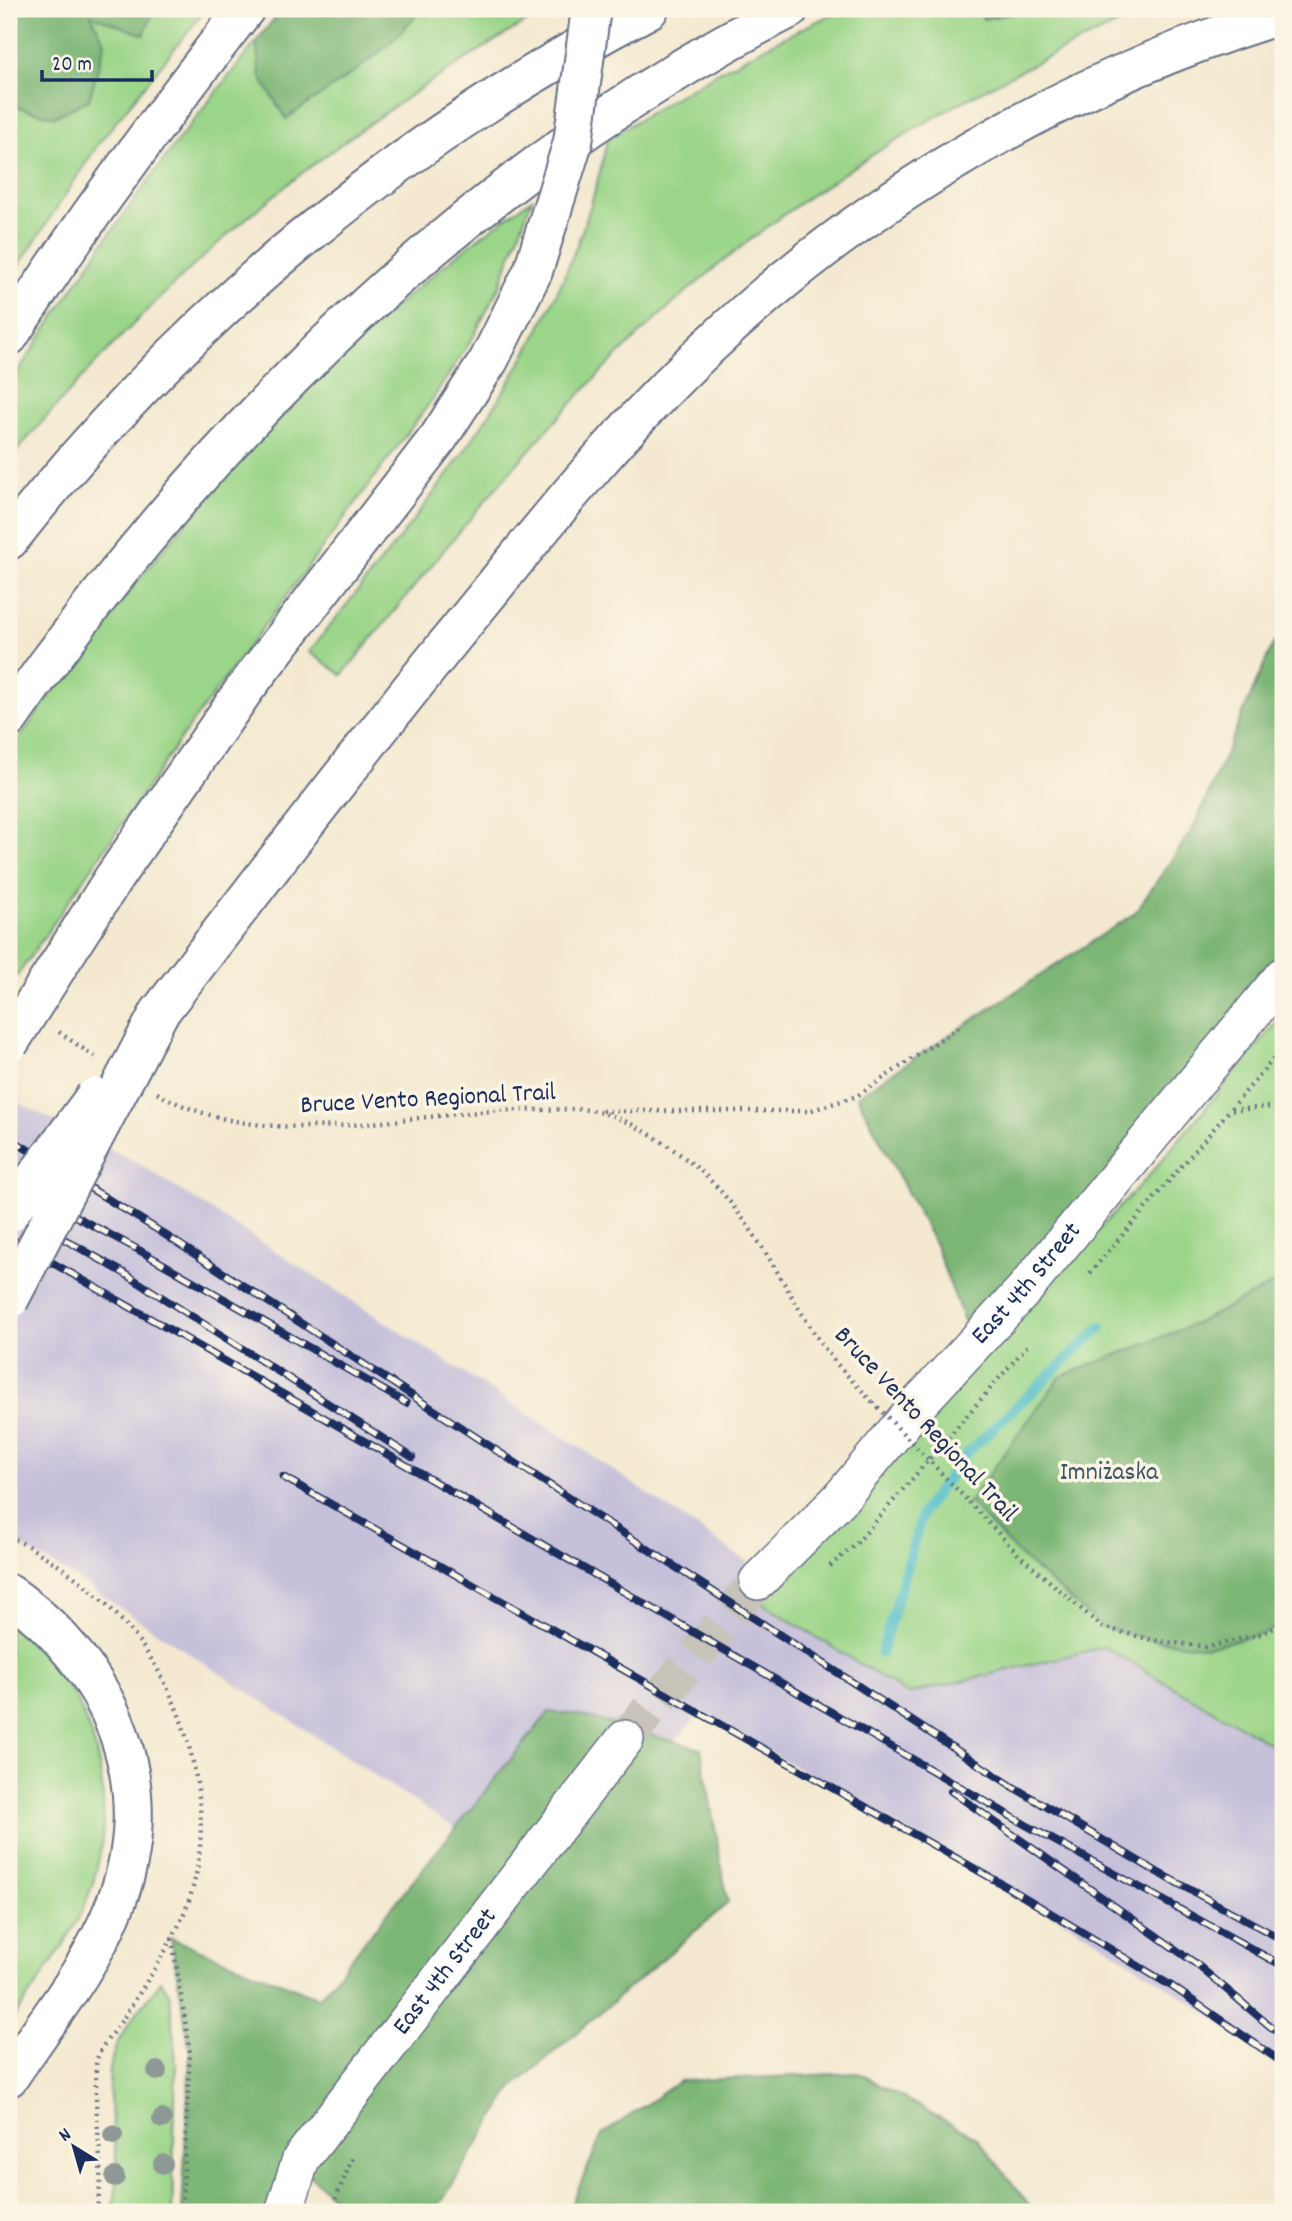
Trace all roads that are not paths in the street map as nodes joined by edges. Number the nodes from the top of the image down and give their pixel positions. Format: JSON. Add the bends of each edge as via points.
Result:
{"nodes":[{"id":1,"x":245,"y":9,"type":"edge"},
{"id":2,"x":591,"y":9,"type":"edge"},
{"id":3,"x":649,"y":9,"type":"edge"},
{"id":4,"x":789,"y":9,"type":"edge"},
{"id":5,"x":1283,"y":14,"type":"edge"},
{"id":6,"x":9,"y":336,"type":"edge"},
{"id":7,"x":9,"y":540,"type":"edge"},
{"id":8,"x":9,"y":718,"type":"edge"},
{"id":9,"x":1283,"y":976,"type":"edge"},
{"id":10,"x":159,"y":1013,"type":"junction"},
{"id":11,"x":9,"y":1043,"type":"edge"},
{"id":12,"x":9,"y":1213,"type":"edge"},
{"id":13,"x":9,"y":1300,"type":"edge"},
{"id":14,"x":758,"y":1581,"type":"tunnel mouth"},
{"id":15,"x":9,"y":1594,"type":"edge"},
{"id":16,"x":625,"y":1739,"type":"tunnel mouth"},
{"id":17,"x":9,"y":2077,"type":"edge"},
{"id":18,"x":284,"y":2212,"type":"edge"}],
"edges":[{"from":1,"to":6,"type":"highway","via":[[84,220]]},
{"from":2,"to":11,"type":"highway","bridge":true,"via":[[573,142],[533,271],[489,360],[439,437],[244,690],[113,878]]},
{"from":3,"to":7,"type":"highway","via":[[510,87],[431,139],[296,241],[225,303],[111,417]]},
{"from":4,"to":8,"type":"highway","via":[[626,101],[466,220],[383,290],[265,404],[171,508],[92,604]]},
{"from":5,"to":10,"type":"highway","via":[[1192,44],[1040,113],[899,196],[761,300],[607,450],[376,730]]},
{"from":9,"to":14,"type":"street","name":"East 4th Street","via":[[1024,1290],[920,1402],[839,1500]]},
{"from":10,"to":12,"type":"highway","bridge":true},
{"from":10,"to":13,"type":"highway","bridge":true},
{"from":15,"to":17,"type":"highway","via":[[68,1645],[103,1695],[129,1763],[132,1803],[130,1850],[114,1909],[101,1937]]},
{"from":16,"to":18,"type":"street","name":"East 4th Street","via":[[301,2159]]}]}
